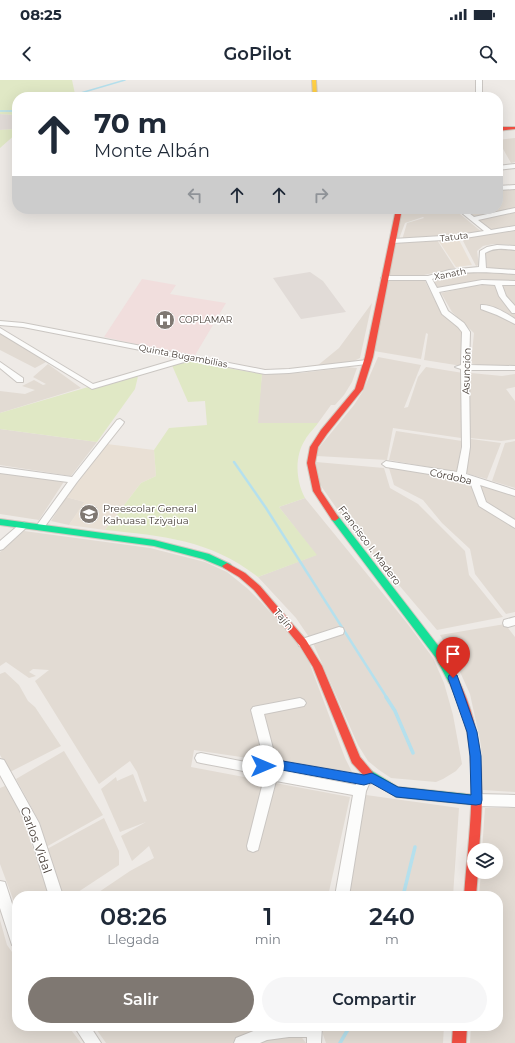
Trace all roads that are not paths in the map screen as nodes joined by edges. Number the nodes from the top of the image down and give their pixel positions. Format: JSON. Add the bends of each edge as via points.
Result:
{"nodes":[{"id":1,"x":314,"y":80,"type":"edge"},
{"id":2,"x":321,"y":80,"type":"edge"},
{"id":3,"x":479,"y":80,"type":"edge"},
{"id":4,"x":315,"y":92,"type":"edge"},
{"id":5,"x":322,"y":92,"type":"edge"},
{"id":6,"x":479,"y":92,"type":"edge"},
{"id":7,"x":515,"y":128,"type":"edge"},
{"id":8,"x":503,"y":129,"type":"edge"},
{"id":9,"x":515,"y":166,"type":"edge"},
{"id":10,"x":503,"y":167,"type":"edge"},
{"id":11,"x":515,"y":187,"type":"edge"},
{"id":12,"x":503,"y":188,"type":"edge"},
{"id":13,"x":515,"y":210,"type":"edge"},
{"id":14,"x":503,"y":213,"type":"edge"},
{"id":15,"x":398,"y":214,"type":"edge"},
{"id":16,"x":466,"y":214,"type":"edge"},
{"id":17,"x":496,"y":214,"type":"edge"},
{"id":18,"x":473,"y":219,"type":"junction"},
{"id":19,"x":515,"y":228,"type":"edge"},
{"id":20,"x":490,"y":232,"type":"junction"},
{"id":21,"x":393,"y":241,"type":"junction"},
{"id":22,"x":515,"y":248,"type":"edge"},
{"id":23,"x":483,"y":269,"type":"junction"},
{"id":24,"x":515,"y":272,"type":"edge"},
{"id":25,"x":385,"y":278,"type":"junction"},
{"id":26,"x":428,"y":278,"type":"junction"},
{"id":27,"x":496,"y":282,"type":"junction"},
{"id":28,"x":515,"y":283,"type":"edge"},
{"id":29,"x":435,"y":291,"type":"junction"},
{"id":30,"x":484,"y":307,"type":"dead end"},
{"id":31,"x":515,"y":311,"type":"edge"},
{"id":32,"x":515,"y":322,"type":"edge"},
{"id":33,"x":0,"y":323,"type":"edge"},
{"id":34,"x":0,"y":330,"type":"edge"},
{"id":35,"x":191,"y":358,"type":"junction"},
{"id":36,"x":367,"y":362,"type":"junction"},
{"id":37,"x":0,"y":364,"type":"edge"},
{"id":38,"x":462,"y":367,"type":"junction"},
{"id":39,"x":515,"y":368,"type":"edge"},
{"id":40,"x":20,"y":380,"type":"dead end"},
{"id":41,"x":120,"y":422,"type":"dead end"},
{"id":42,"x":386,"y":464,"type":"dead end"},
{"id":43,"x":0,"y":470,"type":"edge"},
{"id":44,"x":461,"y":476,"type":"junction"},
{"id":45,"x":74,"y":480,"type":"junction"},
{"id":46,"x":474,"y":480,"type":"junction"},
{"id":47,"x":515,"y":493,"type":"edge"},
{"id":48,"x":0,"y":522,"type":"edge"},
{"id":49,"x":24,"y":525,"type":"junction"},
{"id":50,"x":515,"y":525,"type":"edge"},
{"id":51,"x":40,"y":527,"type":"junction"},
{"id":52,"x":0,"y":548,"type":"edge"},
{"id":53,"x":339,"y":631,"type":"dead end"},
{"id":54,"x":303,"y":643,"type":"junction"},
{"id":55,"x":300,"y":703,"type":"dead end"},
{"id":56,"x":201,"y":758,"type":"dead end"},
{"id":57,"x":0,"y":764,"type":"edge"},
{"id":58,"x":271,"y":769,"type":"junction"},
{"id":59,"x":365,"y":783,"type":"junction"},
{"id":60,"x":476,"y":800,"type":"junction"},
{"id":61,"x":515,"y":801,"type":"edge"},
{"id":62,"x":253,"y":846,"type":"dead end"},
{"id":63,"x":0,"y":887,"type":"edge"},
{"id":64,"x":54,"y":891,"type":"edge"},
{"id":65,"x":343,"y":891,"type":"edge"},
{"id":66,"x":470,"y":891,"type":"edge"},
{"id":67,"x":12,"y":924,"type":"edge"},
{"id":68,"x":85,"y":1031,"type":"edge"},
{"id":69,"x":270,"y":1031,"type":"edge"},
{"id":70,"x":294,"y":1031,"type":"edge"},
{"id":71,"x":460,"y":1031,"type":"edge"},
{"id":72,"x":314,"y":1033,"type":"edge"},
{"id":73,"x":94,"y":1043,"type":"edge"},
{"id":74,"x":241,"y":1043,"type":"edge"},
{"id":75,"x":459,"y":1043,"type":"edge"}],
"edges":[{"from":1,"to":4,"type":"main road"},
{"from":2,"to":5,"type":"main road"},
{"from":3,"to":6,"type":"street"},
{"from":7,"to":8,"type":"main road"},
{"from":9,"to":10,"type":"street"},
{"from":11,"to":12,"type":"street"},
{"from":13,"to":14,"type":"street"},
{"from":15,"to":21,"type":"main road","name":"Francisco I. Madero"},
{"from":16,"to":18,"type":"street"},
{"from":17,"to":18,"type":"street"},
{"from":18,"to":20,"type":"street"},
{"from":19,"to":20,"type":"street","name":"Tatuta"},
{"from":20,"to":21,"type":"street","name":"Tatuta","via":[[438,239]]},
{"from":21,"to":25,"type":"main road","name":"Francisco I. Madero"},
{"from":22,"to":23,"type":"street","via":[[486,249],[482,252]]},
{"from":23,"to":24,"type":"street","name":"Xanath"},
{"from":23,"to":26,"type":"street","name":"Xanath","via":[[449,272]]},
{"from":25,"to":26,"type":"street","name":"Xanath"},
{"from":25,"to":36,"type":"main road","name":"Francisco I. Madero"},
{"from":26,"to":29,"type":"street","name":"Asunción"},
{"from":27,"to":28,"type":"street"},
{"from":27,"to":29,"type":"street","via":[[482,282]]},
{"from":27,"to":31,"type":"street"},
{"from":29,"to":38,"type":"street","name":"Asunción","via":[[445,312],[466,332]]},
{"from":30,"to":32,"type":"street"},
{"from":33,"to":35,"type":"street","name":"Quinta Bugambilias"},
{"from":34,"to":35,"type":"street","via":[[92,387]]},
{"from":35,"to":36,"type":"street","name":"Quinta Bugambilias","via":[[265,372]]},
{"from":36,"to":60,"type":"main road","name":"Francisco I. Madero","via":[[359,389],[314,447],[311,463],[317,491],[440,655],[453,678],[472,732],[476,756]]},
{"from":37,"to":40,"type":"street"},
{"from":38,"to":39,"type":"street"},
{"from":38,"to":44,"type":"street","name":"Asunción","via":[[466,447]]},
{"from":41,"to":45,"type":"street"},
{"from":42,"to":44,"type":"street","name":"Córdoba"},
{"from":43,"to":45,"type":"street"},
{"from":44,"to":46,"type":"street","name":"Córdoba"},
{"from":45,"to":51,"type":"street"},
{"from":46,"to":47,"type":"street","name":"Córdoba"},
{"from":46,"to":50,"type":"street","via":[[482,504]]},
{"from":48,"to":49,"type":"main road","name":"Tajín"},
{"from":49,"to":51,"type":"main road","name":"Tajín"},
{"from":49,"to":52,"type":"street"},
{"from":51,"to":54,"type":"main road","name":"Tajín","via":[[154,543],[206,556],[242,575],[257,588]]},
{"from":53,"to":54,"type":"street"},
{"from":54,"to":59,"type":"main road","name":"Tajín","via":[[317,666]]},
{"from":55,"to":58,"type":"street","via":[[257,710]]},
{"from":56,"to":58,"type":"street"},
{"from":57,"to":64,"type":"street","name":"Carlos Vidal","via":[[33,823]]},
{"from":58,"to":59,"type":"street"},
{"from":58,"to":62,"type":"street"},
{"from":59,"to":60,"type":"main road","name":"Tajín","via":[[396,792]]},
{"from":59,"to":65,"type":"street"},
{"from":60,"to":61,"type":"street"},
{"from":60,"to":66,"type":"main road","name":"Francisco I. Madero"},
{"from":63,"to":67,"type":"street"},
{"from":68,"to":73,"type":"street"},
{"from":69,"to":74,"type":"street"},
{"from":70,"to":72,"type":"street"},
{"from":71,"to":75,"type":"main road"}]}
